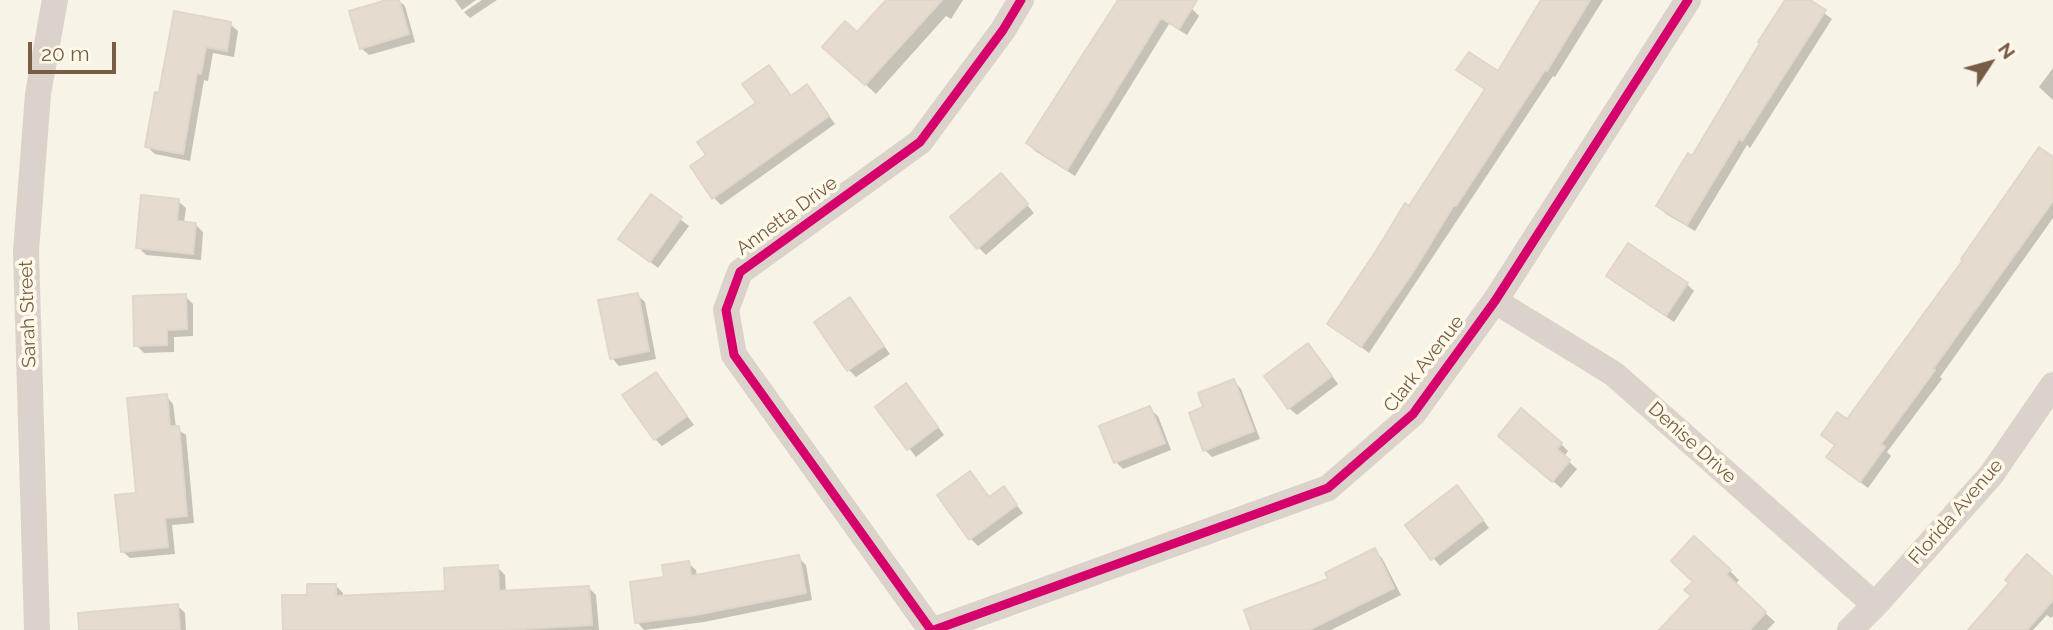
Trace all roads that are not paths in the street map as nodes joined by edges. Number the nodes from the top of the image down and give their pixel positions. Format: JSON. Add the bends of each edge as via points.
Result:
{"nodes":[{"id":1,"x":55,"y":0,"type":"edge"},
{"id":2,"x":1021,"y":0,"type":"edge"},
{"id":3,"x":1688,"y":0,"type":"edge"},
{"id":4,"x":1495,"y":301,"type":"junction"},
{"id":5,"x":2053,"y":385,"type":"edge"},
{"id":6,"x":1875,"y":605,"type":"junction"},
{"id":7,"x":37,"y":630,"type":"edge"},
{"id":8,"x":932,"y":630,"type":"edge"},
{"id":9,"x":1850,"y":630,"type":"edge"}],
"edges":[{"from":1,"to":7,"type":"street","name":"Sarah Street","via":[[38,94],[26,251]]},
{"from":2,"to":8,"type":"street","name":"Annetta Drive","via":[[920,142],[740,272],[726,310],[734,355]]},
{"from":3,"to":4,"type":"street","name":"Clark Avenue"},
{"from":4,"to":6,"type":"street","name":"Denise Drive","via":[[1614,374]]},
{"from":4,"to":8,"type":"street","name":"Clark Avenue","via":[[1413,414],[1328,488]]},
{"from":5,"to":6,"type":"street","name":"Florida Avenue","via":[[1991,475]]},
{"from":6,"to":9,"type":"street","name":"Florida Avenue"}]}
